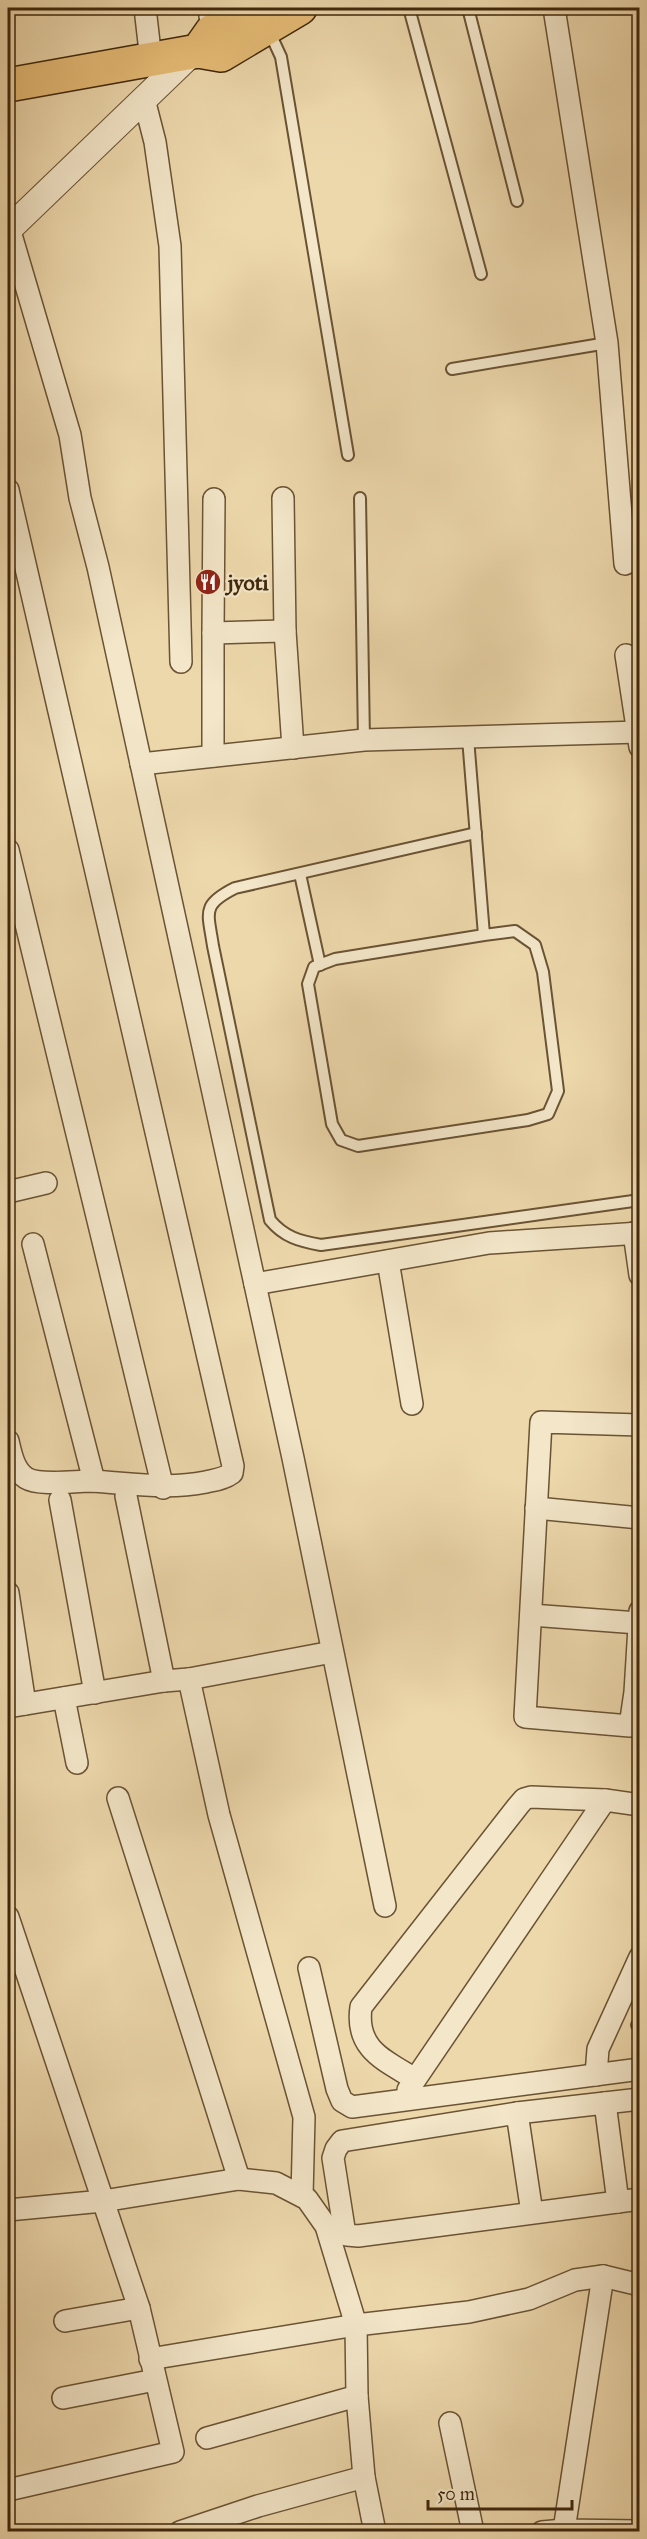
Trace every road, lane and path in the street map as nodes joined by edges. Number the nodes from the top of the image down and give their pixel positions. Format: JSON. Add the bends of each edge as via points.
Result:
{"nodes":[{"id":1,"x":145,"y":8,"type":"edge"},
{"id":2,"x":300,"y":8,"type":"edge"},
{"id":3,"x":409,"y":8,"type":"edge"},
{"id":4,"x":468,"y":8,"type":"edge"},
{"id":5,"x":554,"y":8,"type":"edge"},
{"id":6,"x":262,"y":18,"type":"edge"},
{"id":7,"x":203,"y":36,"type":"edge"},
{"id":8,"x":151,"y":60,"type":"junction"},
{"id":9,"x":8,"y":85,"type":"edge"},
{"id":10,"x":144,"y":99,"type":"junction"},
{"id":11,"x":517,"y":201,"type":"dead end"},
{"id":12,"x":8,"y":229,"type":"edge"},
{"id":13,"x":481,"y":274,"type":"dead end"},
{"id":14,"x":607,"y":344,"type":"junction"},
{"id":15,"x":452,"y":369,"type":"dead end"},
{"id":16,"x":348,"y":455,"type":"dead end"},
{"id":17,"x":8,"y":490,"type":"edge"},
{"id":18,"x":283,"y":498,"type":"dead end"},
{"id":19,"x":360,"y":498,"type":"dead end"},
{"id":20,"x":214,"y":499,"type":"dead end"},
{"id":21,"x":625,"y":564,"type":"dead end"},
{"id":22,"x":285,"y":631,"type":"junction"},
{"id":23,"x":213,"y":633,"type":"junction"},
{"id":24,"x":626,"y":655,"type":"dead end"},
{"id":25,"x":181,"y":662,"type":"dead end"},
{"id":26,"x":638,"y":737,"type":"edge"},
{"id":27,"x":468,"y":738,"type":"junction"},
{"id":28,"x":363,"y":740,"type":"junction"},
{"id":29,"x":293,"y":748,"type":"junction"},
{"id":30,"x":213,"y":756,"type":"junction"},
{"id":31,"x":141,"y":764,"type":"junction"},
{"id":32,"x":476,"y":833,"type":"junction"},
{"id":33,"x":8,"y":850,"type":"edge"},
{"id":34,"x":300,"y":874,"type":"junction"},
{"id":35,"x":484,"y":935,"type":"junction"},
{"id":36,"x":320,"y":965,"type":"junction"},
{"id":37,"x":46,"y":1183,"type":"dead end"},
{"id":38,"x":8,"y":1192,"type":"edge"},
{"id":39,"x":639,"y":1200,"type":"edge"},
{"id":40,"x":637,"y":1233,"type":"edge"},
{"id":41,"x":33,"y":1244,"type":"dead end"},
{"id":42,"x":387,"y":1261,"type":"junction"},
{"id":43,"x":639,"y":1275,"type":"edge"},
{"id":44,"x":255,"y":1284,"type":"junction"},
{"id":45,"x":412,"y":1404,"type":"dead end"},
{"id":46,"x":639,"y":1425,"type":"edge"},
{"id":47,"x":8,"y":1441,"type":"edge"},
{"id":48,"x":93,"y":1481,"type":"junction"},
{"id":49,"x":163,"y":1488,"type":"junction"},
{"id":50,"x":126,"y":1496,"type":"dead end"},
{"id":51,"x":60,"y":1500,"type":"dead end"},
{"id":52,"x":536,"y":1508,"type":"junction"},
{"id":53,"x":639,"y":1518,"type":"edge"},
{"id":54,"x":8,"y":1593,"type":"edge"},
{"id":55,"x":531,"y":1615,"type":"junction"},
{"id":56,"x":639,"y":1617,"type":"edge"},
{"id":57,"x":332,"y":1652,"type":"junction"},
{"id":58,"x":189,"y":1679,"type":"junction"},
{"id":59,"x":164,"y":1681,"type":"junction"},
{"id":60,"x":95,"y":1693,"type":"junction"},
{"id":61,"x":64,"y":1698,"type":"junction"},
{"id":62,"x":16,"y":1706,"type":"edge"},
{"id":63,"x":77,"y":1763,"type":"dead end"},
{"id":64,"x":118,"y":1798,"type":"dead end"},
{"id":65,"x":605,"y":1800,"type":"junction"},
{"id":66,"x":639,"y":1805,"type":"edge"},
{"id":67,"x":385,"y":1906,"type":"dead end"},
{"id":68,"x":8,"y":1917,"type":"edge"},
{"id":69,"x":639,"y":1957,"type":"edge"},
{"id":70,"x":309,"y":1968,"type":"dead end"},
{"id":71,"x":639,"y":2069,"type":"edge"},
{"id":72,"x":596,"y":2075,"type":"junction"},
{"id":73,"x":415,"y":2079,"type":"junction"},
{"id":74,"x":639,"y":2099,"type":"edge"},
{"id":75,"x":403,"y":2100,"type":"junction"},
{"id":76,"x":605,"y":2103,"type":"junction"},
{"id":77,"x":517,"y":2113,"type":"junction"},
{"id":78,"x":239,"y":2179,"type":"junction"},
{"id":79,"x":302,"y":2196,"type":"junction"},
{"id":80,"x":639,"y":2199,"type":"edge"},
{"id":81,"x":103,"y":2201,"type":"junction"},
{"id":82,"x":618,"y":2202,"type":"junction"},
{"id":83,"x":8,"y":2210,"type":"edge"},
{"id":84,"x":532,"y":2213,"type":"junction"},
{"id":85,"x":603,"y":2276,"type":"junction"},
{"id":86,"x":639,"y":2285,"type":"edge"},
{"id":87,"x":139,"y":2308,"type":"junction"},
{"id":88,"x":65,"y":2321,"type":"dead end"},
{"id":89,"x":356,"y":2325,"type":"junction"},
{"id":90,"x":150,"y":2359,"type":"junction"},
{"id":91,"x":155,"y":2380,"type":"junction"},
{"id":92,"x":357,"y":2396,"type":"junction"},
{"id":93,"x":63,"y":2398,"type":"dead end"},
{"id":94,"x":450,"y":2423,"type":"dead end"},
{"id":95,"x":207,"y":2438,"type":"dead end"},
{"id":96,"x":364,"y":2477,"type":"junction"},
{"id":97,"x":8,"y":2490,"type":"edge"},
{"id":98,"x":564,"y":2530,"type":"junction"},
{"id":99,"x":639,"y":2531,"type":"edge"},
{"id":100,"x":180,"y":2532,"type":"edge"},
{"id":101,"x":375,"y":2532,"type":"edge"},
{"id":102,"x":472,"y":2532,"type":"edge"},
{"id":103,"x":542,"y":2532,"type":"edge"}],
"edges":[{"from":1,"to":8,"type":"street"},
{"from":2,"to":6,"type":"main road"},
{"from":3,"to":13,"type":"lane"},
{"from":4,"to":11,"type":"lane"},
{"from":5,"to":14,"type":"street"},
{"from":6,"to":7,"type":"main road","via":[[221,55]]},
{"from":6,"to":16,"type":"lane","via":[[281,57]]},
{"from":7,"to":8,"type":"main road"},
{"from":7,"to":10,"type":"street"},
{"from":8,"to":9,"type":"main road"},
{"from":10,"to":12,"type":"street"},
{"from":10,"to":25,"type":"street","via":[[155,142],[170,246]]},
{"from":12,"to":31,"type":"street","via":[[70,435],[80,498]]},
{"from":14,"to":15,"type":"lane"},
{"from":14,"to":21,"type":"street"},
{"from":17,"to":49,"type":"street","via":[[233,1466],[226,1478]]},
{"from":18,"to":22,"type":"street"},
{"from":19,"to":28,"type":"lane"},
{"from":20,"to":23,"type":"street"},
{"from":22,"to":23,"type":"street"},
{"from":22,"to":29,"type":"street"},
{"from":23,"to":30,"type":"street"},
{"from":24,"to":26,"type":"street"},
{"from":26,"to":27,"type":"street"},
{"from":27,"to":28,"type":"street"},
{"from":27,"to":32,"type":"lane"},
{"from":28,"to":29,"type":"street"},
{"from":29,"to":30,"type":"street"},
{"from":30,"to":31,"type":"street"},
{"from":31,"to":44,"type":"street"},
{"from":32,"to":34,"type":"lane"},
{"from":32,"to":35,"type":"lane"},
{"from":33,"to":49,"type":"street"},
{"from":34,"to":36,"type":"lane"},
{"from":34,"to":39,"type":"lane","via":[[235,888],[215,898],[208,912],[270,1220],[280,1232],[297,1241],[321,1245]]},
{"from":35,"to":36,"type":"lane","via":[[335,959]]},
{"from":35,"to":36,"type":"lane","via":[[515,931],[535,945],[543,972],[558,1091],[548,1114],[528,1120],[358,1146],[342,1140],[332,1124],[308,984],[314,967]]},
{"from":37,"to":38,"type":"street"},
{"from":40,"to":42,"type":"street","via":[[489,1243]]},
{"from":40,"to":43,"type":"street"},
{"from":41,"to":48,"type":"street"},
{"from":42,"to":44,"type":"street"},
{"from":42,"to":45,"type":"street"},
{"from":44,"to":57,"type":"street"},
{"from":46,"to":52,"type":"street","via":[[541,1422]]},
{"from":47,"to":48,"type":"street","via":[[15,1466],[25,1477],[37,1482]]},
{"from":48,"to":49,"type":"street"},
{"from":50,"to":59,"type":"street"},
{"from":51,"to":60,"type":"street"},
{"from":52,"to":53,"type":"street"},
{"from":52,"to":55,"type":"street"},
{"from":54,"to":62,"type":"street"},
{"from":55,"to":56,"type":"street"},
{"from":55,"to":56,"type":"street","via":[[525,1717],[630,1726]]},
{"from":57,"to":58,"type":"street"},
{"from":57,"to":67,"type":"street"},
{"from":58,"to":59,"type":"street"},
{"from":58,"to":79,"type":"street","via":[[219,1815],[304,2117]]},
{"from":59,"to":60,"type":"street"},
{"from":60,"to":61,"type":"street"},
{"from":61,"to":62,"type":"street"},
{"from":61,"to":63,"type":"street"},
{"from":64,"to":78,"type":"street"},
{"from":65,"to":66,"type":"street"},
{"from":65,"to":73,"type":"street"},
{"from":65,"to":73,"type":"street","via":[[524,1799],[361,2007],[359,2024],[373,2054]]},
{"from":68,"to":81,"type":"street"},
{"from":69,"to":72,"type":"street","via":[[598,2049]]},
{"from":70,"to":75,"type":"street","via":[[342,2101],[352,2106]]},
{"from":71,"to":72,"type":"street"},
{"from":72,"to":75,"type":"street"},
{"from":73,"to":75,"type":"street"},
{"from":74,"to":76,"type":"street"},
{"from":76,"to":77,"type":"street"},
{"from":76,"to":82,"type":"street"},
{"from":77,"to":84,"type":"street"},
{"from":77,"to":84,"type":"street","via":[[342,2141],[333,2158],[348,2235]]},
{"from":78,"to":79,"type":"street","via":[[276,2183]]},
{"from":78,"to":81,"type":"street"},
{"from":79,"to":89,"type":"street","via":[[326,2226]]},
{"from":80,"to":82,"type":"street"},
{"from":81,"to":83,"type":"street"},
{"from":81,"to":87,"type":"street"},
{"from":82,"to":84,"type":"street"},
{"from":85,"to":86,"type":"street"},
{"from":85,"to":89,"type":"street","via":[[575,2280],[529,2299],[469,2312]]},
{"from":85,"to":98,"type":"street"},
{"from":87,"to":88,"type":"street"},
{"from":87,"to":90,"type":"street"},
{"from":89,"to":90,"type":"street"},
{"from":89,"to":92,"type":"street"},
{"from":90,"to":91,"type":"street"},
{"from":91,"to":93,"type":"street"},
{"from":91,"to":97,"type":"street","via":[[173,2452]]},
{"from":92,"to":95,"type":"street"},
{"from":92,"to":96,"type":"street"},
{"from":94,"to":102,"type":"street"},
{"from":96,"to":100,"type":"street"},
{"from":96,"to":101,"type":"street"},
{"from":98,"to":99,"type":"street"},
{"from":98,"to":103,"type":"street"}]}
